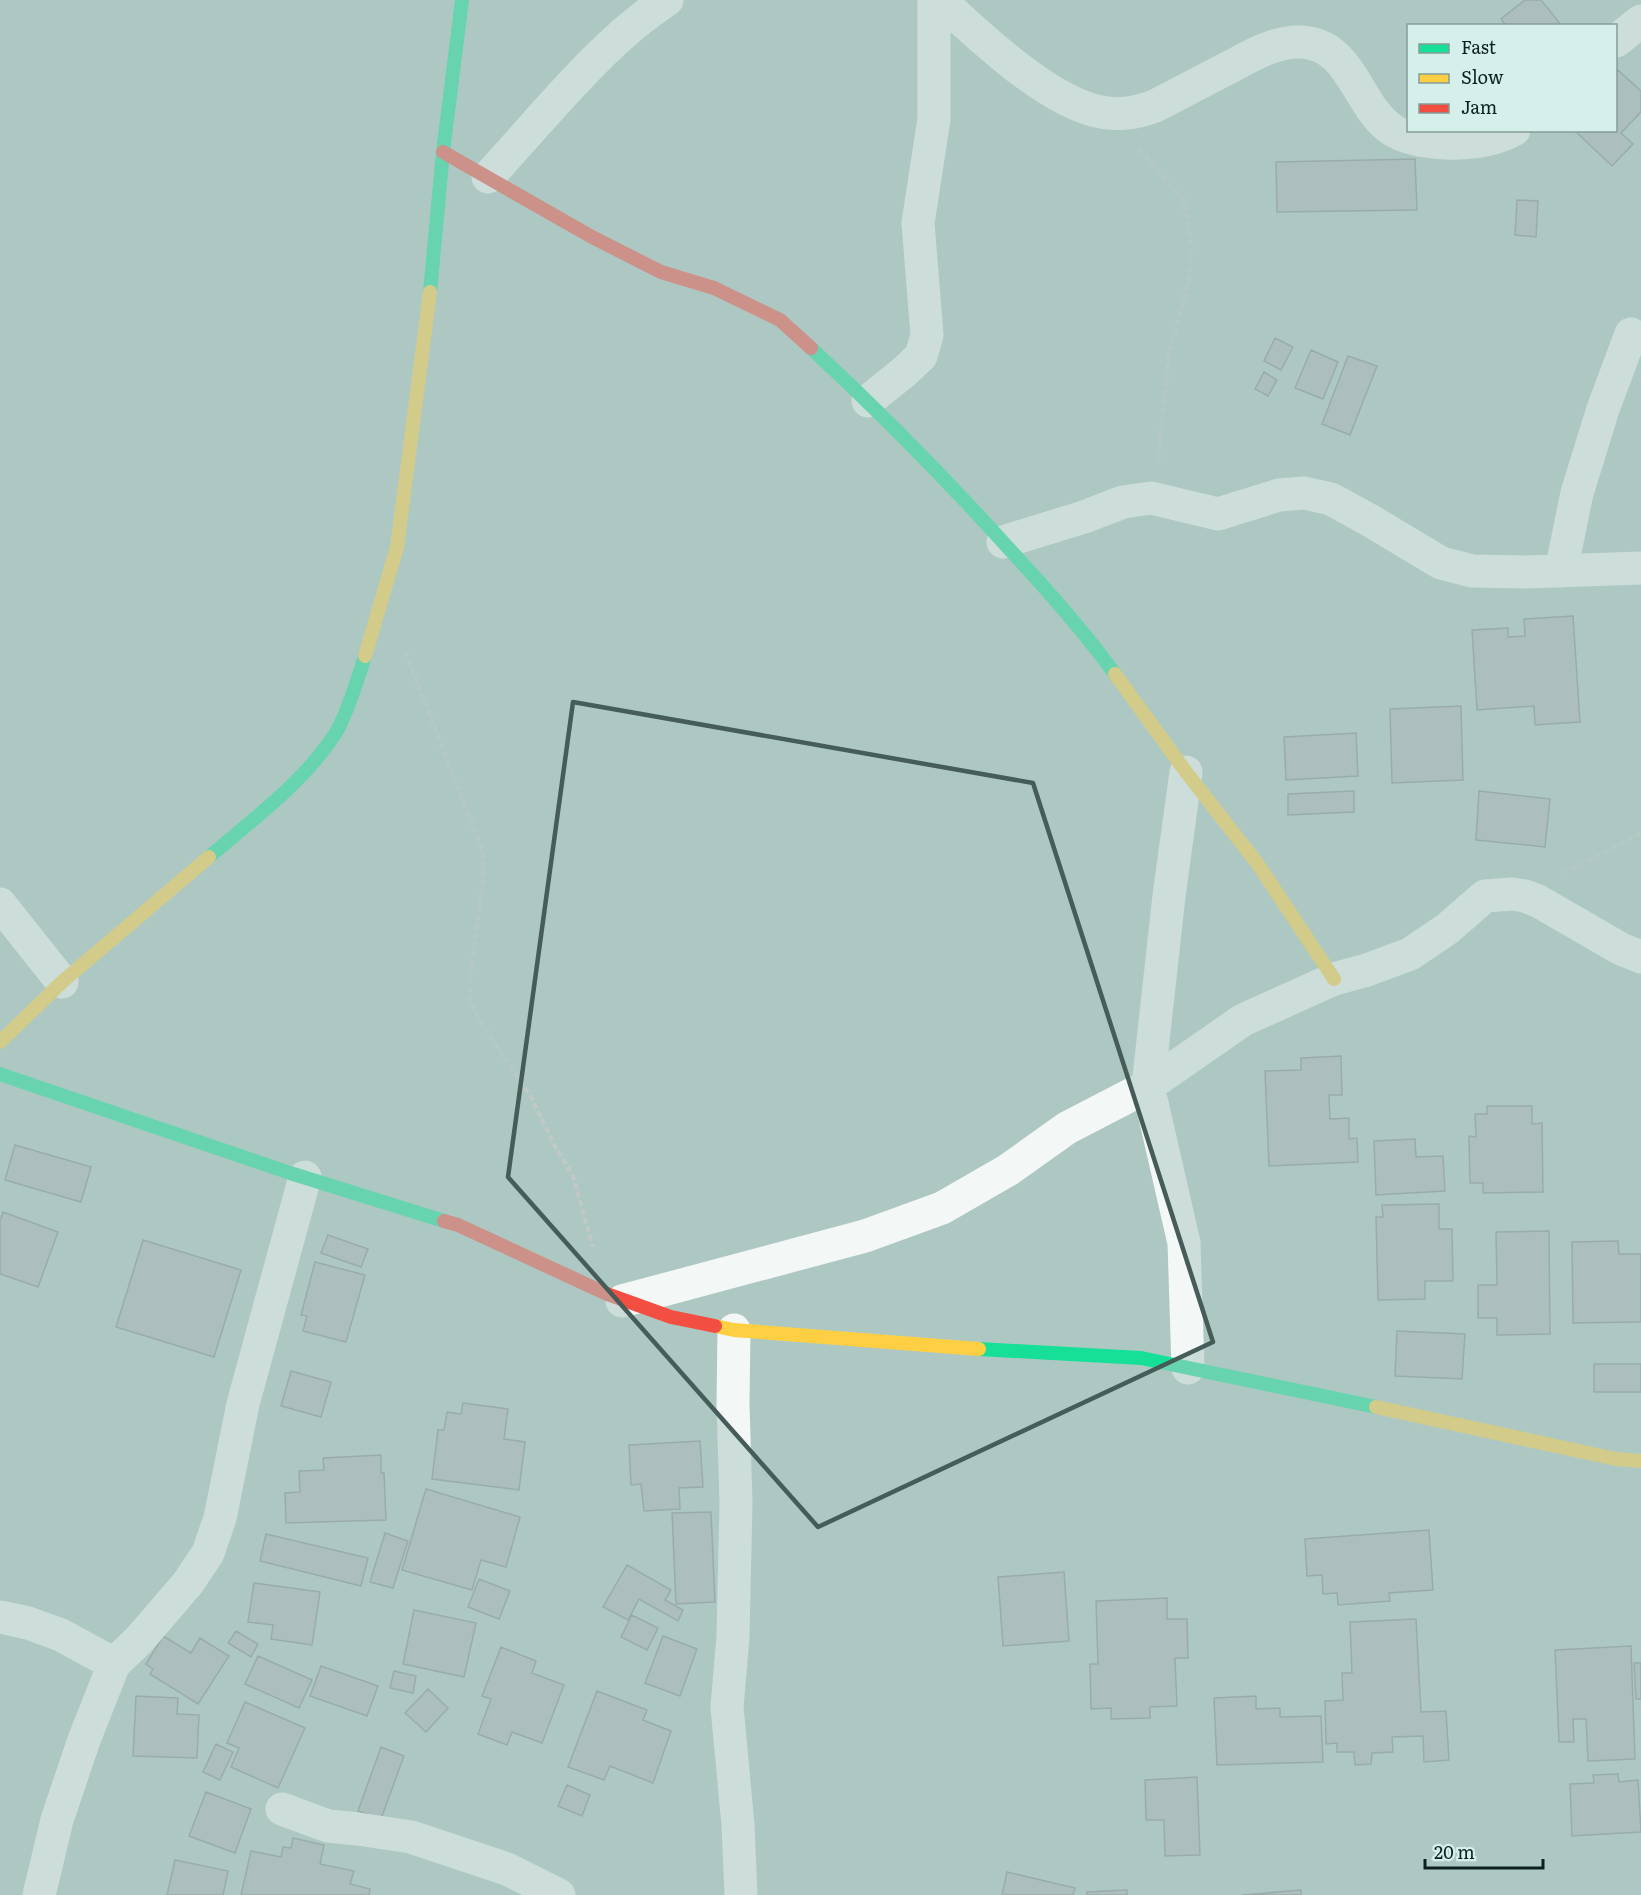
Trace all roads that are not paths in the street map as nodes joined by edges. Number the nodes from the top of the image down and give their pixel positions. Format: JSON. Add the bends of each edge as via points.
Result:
{"nodes":[{"id":1,"x":462,"y":0,"type":"edge"},
{"id":2,"x":668,"y":0,"type":"edge"},
{"id":3,"x":934,"y":0,"type":"edge"},
{"id":4,"x":940,"y":0,"type":"edge"},
{"id":5,"x":1641,"y":21,"type":"edge"},
{"id":6,"x":1617,"y":40,"type":"edge"},
{"id":7,"x":1510,"y":132,"type":"edge"},
{"id":8,"x":443,"y":152,"type":"junction"},
{"id":9,"x":488,"y":177,"type":"junction"},
{"id":10,"x":1631,"y":334,"type":"dead end"},
{"id":11,"x":868,"y":401,"type":"junction"},
{"id":12,"x":1003,"y":542,"type":"junction"},
{"id":13,"x":1641,"y":568,"type":"edge"},
{"id":14,"x":1561,"y":571,"type":"junction"},
{"id":15,"x":1185,"y":772,"type":"junction"},
{"id":16,"x":0,"y":904,"type":"edge"},
{"id":17,"x":1641,"y":957,"type":"edge"},
{"id":18,"x":1334,"y":979,"type":"junction"},
{"id":19,"x":62,"y":982,"type":"junction"},
{"id":20,"x":0,"y":1042,"type":"edge"},
{"id":21,"x":0,"y":1074,"type":"edge"},
{"id":22,"x":1148,"y":1086,"type":"junction"},
{"id":23,"x":306,"y":1177,"type":"junction"},
{"id":24,"x":614,"y":1298,"type":"junction"},
{"id":25,"x":734,"y":1330,"type":"junction"},
{"id":26,"x":1188,"y":1368,"type":"junction"},
{"id":27,"x":1641,"y":1461,"type":"edge"},
{"id":28,"x":0,"y":1617,"type":"edge"},
{"id":29,"x":114,"y":1664,"type":"junction"},
{"id":30,"x":282,"y":1809,"type":"dead end"},
{"id":31,"x":39,"y":1895,"type":"edge"},
{"id":32,"x":559,"y":1895,"type":"edge"},
{"id":33,"x":741,"y":1895,"type":"edge"}],
"edges":[{"from":1,"to":8,"type":"street"},
{"from":2,"to":9,"type":"street","via":[[598,57]]},
{"from":3,"to":11,"type":"street","via":[[934,119],[918,223],[927,334],[921,356]]},
{"from":4,"to":7,"type":"street","via":[[1009,61],[1068,101],[1098,112],[1140,112],[1255,54],[1297,42],[1334,54],[1376,114],[1394,130],[1423,141],[1457,143],[1498,139]]},
{"from":5,"to":6,"type":"street"},
{"from":8,"to":9,"type":"street"},
{"from":8,"to":19,"type":"street","via":[[427,318],[397,546],[357,682],[336,733],[296,782]]},
{"from":9,"to":11,"type":"street","via":[[661,272],[714,288],[780,320]]},
{"from":10,"to":14,"type":"street","via":[[1577,492]]},
{"from":11,"to":12,"type":"street"},
{"from":12,"to":14,"type":"street","via":[[1123,502],[1151,498],[1218,514],[1279,495],[1304,493],[1332,500],[1441,563],[1472,571]]},
{"from":12,"to":15,"type":"street","via":[[1086,634]]},
{"from":13,"to":14,"type":"street"},
{"from":15,"to":18,"type":"street","via":[[1257,863]]},
{"from":15,"to":22,"type":"street"},
{"from":16,"to":19,"type":"street"},
{"from":17,"to":18,"type":"street","via":[[1538,901],[1512,894],[1485,896],[1410,954]]},
{"from":18,"to":22,"type":"street","via":[[1243,1020]]},
{"from":19,"to":20,"type":"street"},
{"from":21,"to":23,"type":"street"},
{"from":22,"to":24,"type":"street","via":[[1067,1128],[1008,1170],[942,1208],[865,1236]]},
{"from":22,"to":26,"type":"street","via":[[1184,1243]]},
{"from":23,"to":24,"type":"street","via":[[458,1224]]},
{"from":23,"to":29,"type":"street","via":[[243,1404],[220,1518],[208,1553],[188,1583]]},
{"from":24,"to":25,"type":"street","via":[[671,1317]]},
{"from":25,"to":26,"type":"street","via":[[936,1347],[1141,1358]]},
{"from":25,"to":33,"type":"street","via":[[736,1514],[727,1707]]},
{"from":26,"to":27,"type":"street","via":[[1616,1459]]},
{"from":28,"to":29,"type":"street","via":[[62,1635]]},
{"from":29,"to":31,"type":"street","via":[[57,1820]]},
{"from":30,"to":32,"type":"street","via":[[328,1826],[411,1837],[507,1869]]}]}
